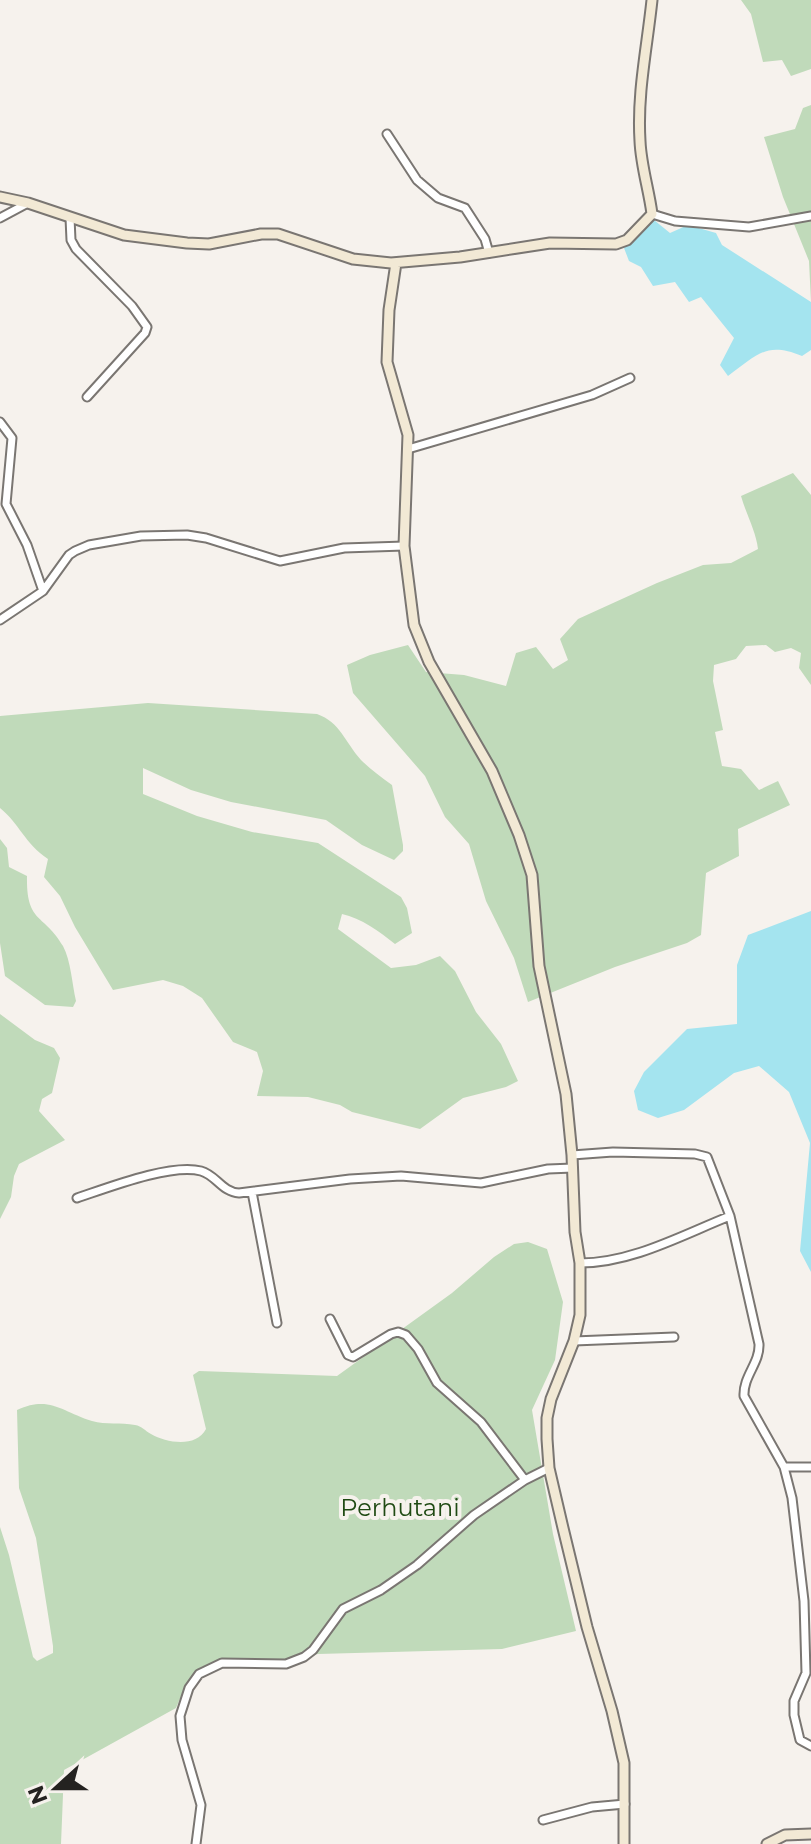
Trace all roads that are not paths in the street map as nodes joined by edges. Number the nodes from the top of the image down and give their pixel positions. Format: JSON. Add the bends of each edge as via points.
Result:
{"nodes":[{"id":1,"x":652,"y":0,"type":"edge"},
{"id":2,"x":387,"y":134,"type":"dead end"},
{"id":3,"x":0,"y":197,"type":"edge"},
{"id":4,"x":28,"y":203,"type":"junction"},
{"id":5,"x":652,"y":214,"type":"junction"},
{"id":6,"x":811,"y":216,"type":"edge"},
{"id":7,"x":0,"y":218,"type":"edge"},
{"id":8,"x":70,"y":218,"type":"junction"},
{"id":9,"x":489,"y":253,"type":"junction"},
{"id":10,"x":396,"y":263,"type":"junction"},
{"id":11,"x":630,"y":378,"type":"dead end"},
{"id":12,"x":87,"y":397,"type":"dead end"},
{"id":13,"x":0,"y":422,"type":"edge"},
{"id":14,"x":408,"y":449,"type":"junction"},
{"id":15,"x":404,"y":546,"type":"junction"},
{"id":16,"x":43,"y":591,"type":"junction"},
{"id":17,"x":0,"y":620,"type":"edge"},
{"id":18,"x":572,"y":1155,"type":"junction"},
{"id":19,"x":573,"y":1168,"type":"junction"},
{"id":20,"x":252,"y":1192,"type":"junction"},
{"id":21,"x":77,"y":1198,"type":"dead end"},
{"id":22,"x":730,"y":1216,"type":"junction"},
{"id":23,"x":580,"y":1263,"type":"junction"},
{"id":24,"x":330,"y":1319,"type":"dead end"},
{"id":25,"x":277,"y":1323,"type":"dead end"},
{"id":26,"x":674,"y":1337,"type":"dead end"},
{"id":27,"x":574,"y":1341,"type":"junction"},
{"id":28,"x":784,"y":1467,"type":"junction"},
{"id":29,"x":811,"y":1467,"type":"edge"},
{"id":30,"x":549,"y":1468,"type":"junction"},
{"id":31,"x":525,"y":1480,"type":"junction"},
{"id":32,"x":811,"y":1746,"type":"edge"},
{"id":33,"x":625,"y":1804,"type":"junction"},
{"id":34,"x":543,"y":1820,"type":"dead end"},
{"id":35,"x":811,"y":1834,"type":"edge"},
{"id":36,"x":196,"y":1844,"type":"edge"},
{"id":37,"x":624,"y":1844,"type":"edge"},
{"id":38,"x":767,"y":1844,"type":"edge"}],
"edges":[{"from":1,"to":5,"type":"main road","via":[[640,94],[640,141]]},
{"from":2,"to":9,"type":"street","via":[[417,180],[438,198],[465,208]]},
{"from":3,"to":4,"type":"main road"},
{"from":4,"to":7,"type":"street"},
{"from":4,"to":8,"type":"main road"},
{"from":5,"to":6,"type":"street","via":[[749,227]]},
{"from":5,"to":9,"type":"main road","via":[[616,244],[550,243]]},
{"from":8,"to":10,"type":"main road","via":[[124,235],[187,243],[278,234],[364,262]]},
{"from":8,"to":12,"type":"street","via":[[76,249],[147,327]]},
{"from":9,"to":10,"type":"main road"},
{"from":10,"to":14,"type":"main road","via":[[387,362],[407,425]]},
{"from":11,"to":14,"type":"street","via":[[592,395]]},
{"from":13,"to":16,"type":"street","via":[[12,438],[6,504]]},
{"from":14,"to":15,"type":"main road"},
{"from":15,"to":16,"type":"street","via":[[344,548],[280,561],[206,538],[141,536],[75,551]]},
{"from":15,"to":18,"type":"main road","via":[[421,647],[492,771],[532,875],[539,966],[566,1094]]},
{"from":16,"to":17,"type":"street"},
{"from":18,"to":19,"type":"main road"},
{"from":18,"to":22,"type":"street","via":[[705,1156]]},
{"from":19,"to":20,"type":"street","via":[[481,1183],[401,1176]]},
{"from":19,"to":23,"type":"main road"},
{"from":20,"to":21,"type":"street","via":[[228,1192],[205,1172],[190,1170],[147,1175]]},
{"from":20,"to":25,"type":"street"},
{"from":22,"to":23,"type":"street","via":[[647,1249]]},
{"from":22,"to":28,"type":"street","via":[[759,1344],[744,1396]]},
{"from":23,"to":27,"type":"main road"},
{"from":24,"to":31,"type":"street","via":[[353,1357],[391,1334],[406,1335],[443,1391],[481,1422]]},
{"from":26,"to":27,"type":"street"},
{"from":27,"to":30,"type":"main road","via":[[547,1418]]},
{"from":28,"to":29,"type":"street"},
{"from":28,"to":32,"type":"street","via":[[804,1601],[806,1673],[794,1715],[800,1740]]},
{"from":30,"to":31,"type":"street"},
{"from":30,"to":33,"type":"main road","via":[[621,1747]]},
{"from":31,"to":36,"type":"street","via":[[474,1515],[417,1565],[343,1609],[304,1657],[286,1664],[222,1663],[194,1680],[182,1702],[180,1725],[201,1805]]},
{"from":33,"to":34,"type":"street"},
{"from":33,"to":37,"type":"main road"},
{"from":35,"to":38,"type":"main road","via":[[785,1835]]}]}
